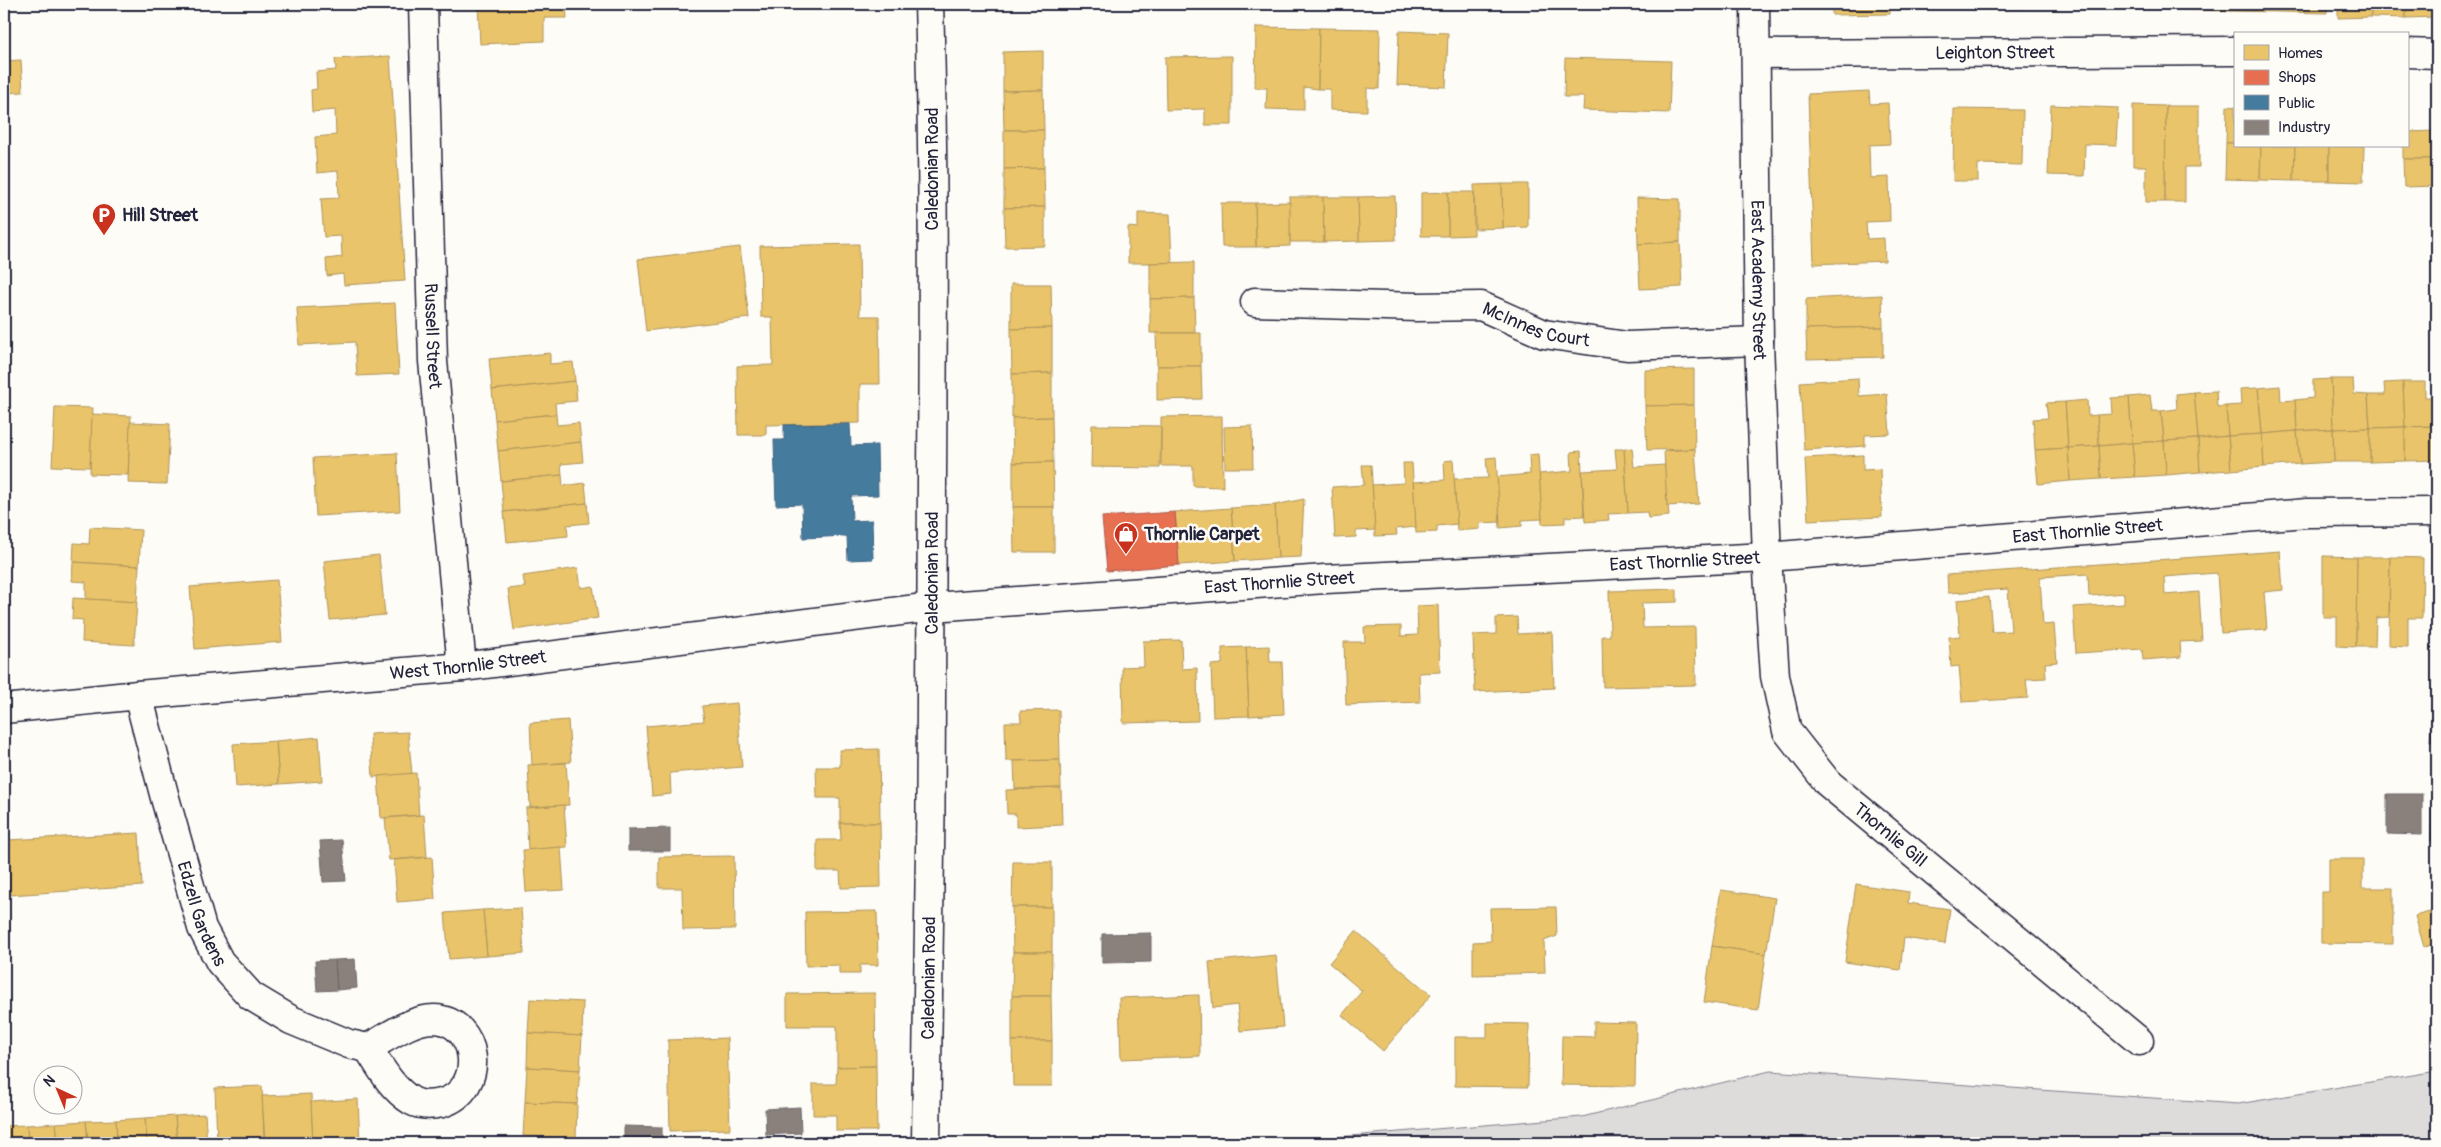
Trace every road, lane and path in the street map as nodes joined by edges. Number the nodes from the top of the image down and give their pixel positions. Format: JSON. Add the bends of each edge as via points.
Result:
{"nodes":[{"id":1,"x":423,"y":4,"type":"edge"},
{"id":2,"x":929,"y":4,"type":"edge"},
{"id":3,"x":1755,"y":4,"type":"edge"},
{"id":4,"x":2234,"y":51,"type":"edge"},
{"id":5,"x":1756,"y":54,"type":"junction"},
{"id":6,"x":2408,"y":54,"type":"edge"},
{"id":7,"x":2437,"y":54,"type":"edge"},
{"id":8,"x":1255,"y":302,"type":"dead end"},
{"id":9,"x":1758,"y":341,"type":"junction"},
{"id":10,"x":2437,"y":512,"type":"edge"},
{"id":11,"x":1767,"y":557,"type":"junction"},
{"id":12,"x":932,"y":607,"type":"junction"},
{"id":13,"x":462,"y":667,"type":"junction"},
{"id":14,"x":138,"y":695,"type":"junction"},
{"id":15,"x":4,"y":709,"type":"edge"},
{"id":16,"x":2139,"y":1041,"type":"dead end"},
{"id":17,"x":368,"y":1048,"type":"dead end"},
{"id":18,"x":926,"y":1143,"type":"edge"}],
"edges":[{"from":1,"to":13,"type":"street","name":"Russell Street","via":[[433,361]]},
{"from":2,"to":12,"type":"street","name":"Caledonian Road","via":[[933,134]]},
{"from":3,"to":5,"type":"street","name":"East Academy Street"},
{"from":4,"to":5,"type":"street","name":"Leighton Street"},
{"from":5,"to":9,"type":"street","name":"East Academy Street"},
{"from":6,"to":7,"type":"street"},
{"from":8,"to":9,"type":"street","name":"McInnes Court","via":[[1481,306],[1544,334],[1627,346]]},
{"from":9,"to":11,"type":"street","name":"East Academy Street"},
{"from":10,"to":11,"type":"street","name":"East Thornlie Street","via":[[2308,513]]},
{"from":11,"to":12,"type":"street","name":"East Thornlie Street","via":[[1325,579]]},
{"from":11,"to":16,"type":"street","name":"Thornlie Gill","via":[[1775,676],[1787,730],[1828,783]]},
{"from":12,"to":13,"type":"street","name":"West Thornlie Street"},
{"from":12,"to":18,"type":"street","name":"Caledonian Road"},
{"from":13,"to":14,"type":"street","name":"West Thornlie Street"},
{"from":14,"to":15,"type":"street","name":"West Thornlie Street"},
{"from":14,"to":17,"type":"street","name":"Edzell Gardens","via":[[202,928],[220,962],[251,996],[283,1015],[349,1044]]}]}
